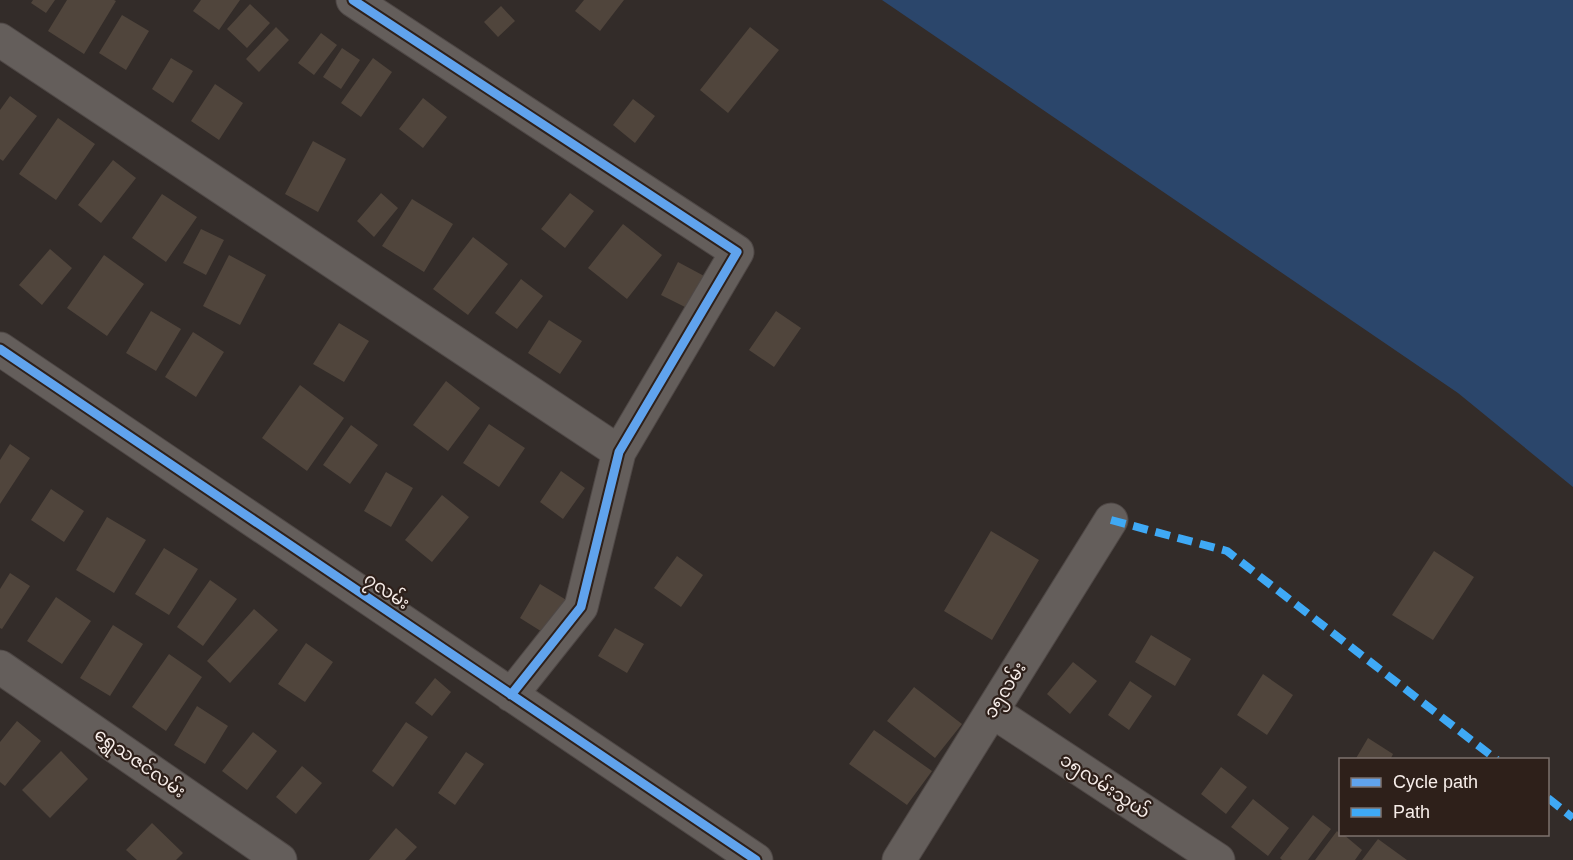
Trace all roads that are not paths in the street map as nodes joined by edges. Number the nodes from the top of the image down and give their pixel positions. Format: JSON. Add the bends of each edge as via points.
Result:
{"nodes":[{"id":1,"x":353,"y":0,"type":"edge"},
{"id":2,"x":0,"y":40,"type":"edge"},
{"id":3,"x":0,"y":349,"type":"edge"},
{"id":4,"x":619,"y":452,"type":"junction"},
{"id":5,"x":1111,"y":520,"type":"dead end"},
{"id":6,"x":0,"y":667,"type":"edge"},
{"id":7,"x":511,"y":695,"type":"junction"},
{"id":8,"x":992,"y":711,"type":"junction"},
{"id":9,"x":280,"y":860,"type":"edge"},
{"id":10,"x":756,"y":860,"type":"edge"},
{"id":11,"x":899,"y":860,"type":"edge"},
{"id":12,"x":1218,"y":860,"type":"edge"}],
"edges":[{"from":1,"to":4,"type":"street","via":[[737,252]]},
{"from":2,"to":4,"type":"street"},
{"from":3,"to":7,"type":"street","name":"၇လမ်း"},
{"from":4,"to":7,"type":"street","via":[[581,607]]},
{"from":5,"to":8,"type":"street","name":"၁၅လမ်း"},
{"from":6,"to":9,"type":"street","name":"ရွှေသဇင်လမ်း"},
{"from":7,"to":10,"type":"street","name":"၇လမ်း"},
{"from":8,"to":11,"type":"street","name":"၁၅လမ်း"},
{"from":8,"to":12,"type":"street","name":"၁၅လမ်းသွယ်"}]}
